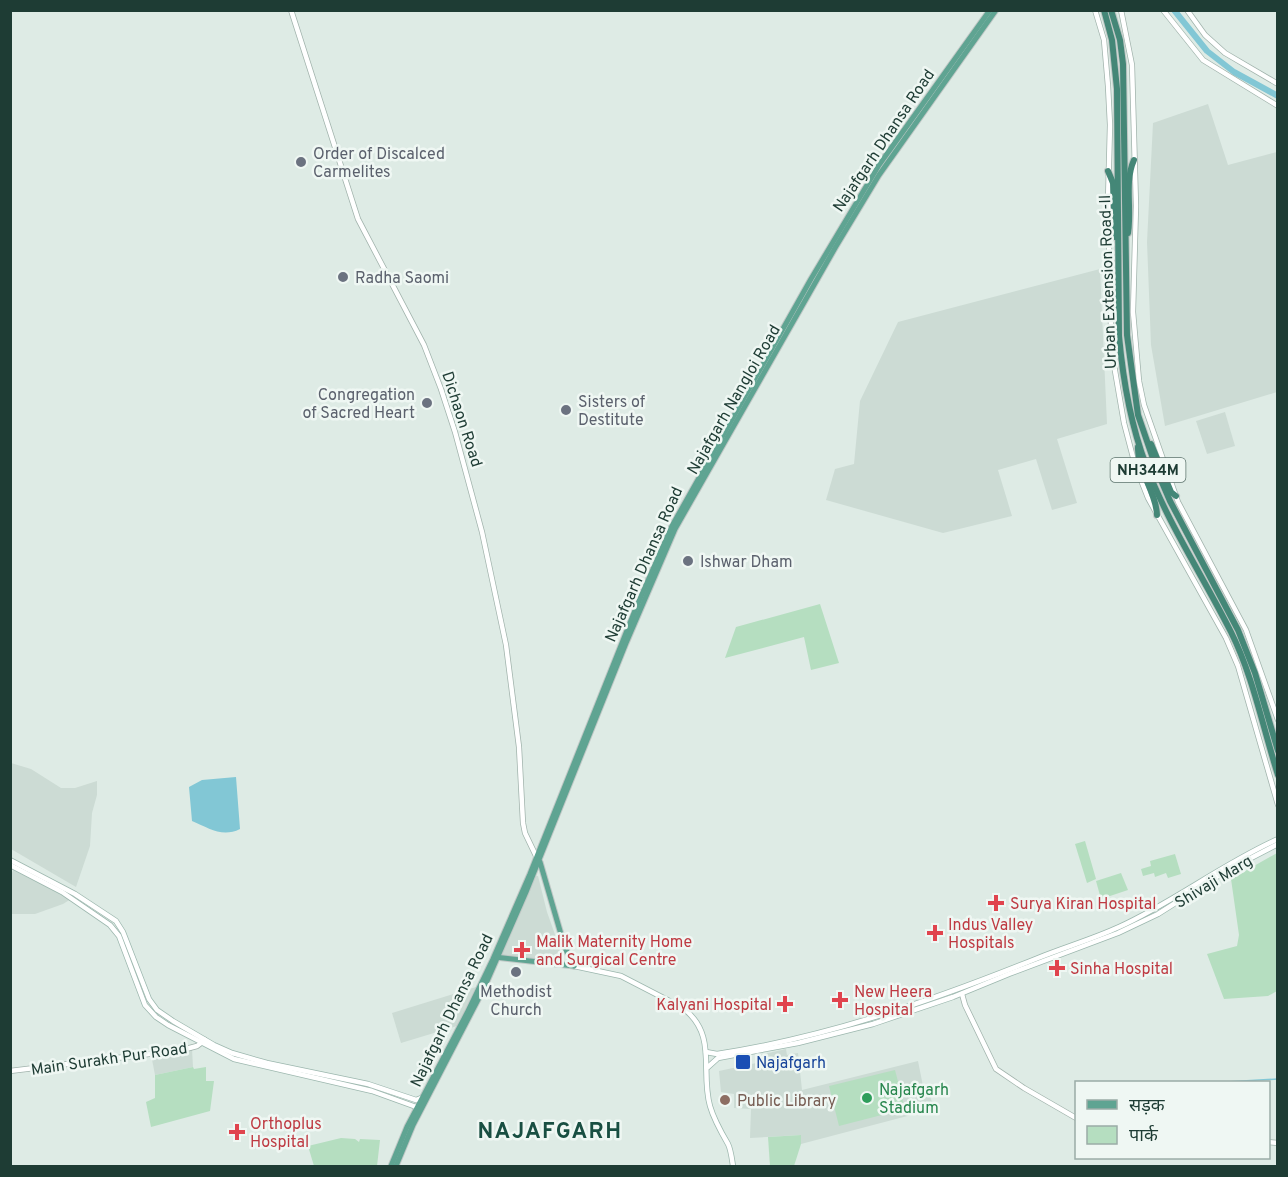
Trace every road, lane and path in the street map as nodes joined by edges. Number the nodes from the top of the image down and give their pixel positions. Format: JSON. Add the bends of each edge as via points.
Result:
{"nodes":[{"id":1,"x":291,"y":10,"type":"edge"},
{"id":2,"x":990,"y":10,"type":"edge"},
{"id":3,"x":996,"y":10,"type":"edge"},
{"id":4,"x":1095,"y":10,"type":"edge"},
{"id":5,"x":1104,"y":10,"type":"edge"},
{"id":6,"x":1111,"y":10,"type":"edge"},
{"id":7,"x":1121,"y":10,"type":"edge"},
{"id":8,"x":1163,"y":10,"type":"edge"},
{"id":9,"x":1187,"y":10,"type":"edge"},
{"id":10,"x":1278,"y":84,"type":"edge"},
{"id":11,"x":1278,"y":106,"type":"edge"},
{"id":12,"x":1134,"y":160,"type":"junction"},
{"id":13,"x":1108,"y":171,"type":"junction"},
{"id":14,"x":838,"y":237,"type":"junction"},
{"id":15,"x":1117,"y":243,"type":"junction"},
{"id":16,"x":1125,"y":245,"type":"junction"},
{"id":17,"x":729,"y":428,"type":"junction"},
{"id":18,"x":1142,"y":441,"type":"junction"},
{"id":19,"x":1176,"y":496,"type":"junction"},
{"id":20,"x":1157,"y":515,"type":"junction"},
{"id":21,"x":1251,"y":675,"type":"junction"},
{"id":22,"x":1278,"y":720,"type":"edge"},
{"id":23,"x":1278,"y":751,"type":"edge"},
{"id":24,"x":1278,"y":775,"type":"edge"},
{"id":25,"x":1278,"y":805,"type":"edge"},
{"id":26,"x":1278,"y":838,"type":"edge"},
{"id":27,"x":1278,"y":844,"type":"edge"},
{"id":28,"x":538,"y":859,"type":"junction"},
{"id":29,"x":10,"y":860,"type":"edge"},
{"id":30,"x":10,"y":865,"type":"edge"},
{"id":31,"x":495,"y":957,"type":"junction"},
{"id":32,"x":574,"y":966,"type":"junction"},
{"id":33,"x":962,"y":994,"type":"junction"},
{"id":34,"x":832,"y":1032,"type":"junction"},
{"id":35,"x":204,"y":1042,"type":"junction"},
{"id":36,"x":706,"y":1052,"type":"junction"},
{"id":37,"x":708,"y":1067,"type":"junction"},
{"id":38,"x":10,"y":1071,"type":"edge"},
{"id":39,"x":430,"y":1089,"type":"junction"},
{"id":40,"x":420,"y":1109,"type":"junction"},
{"id":41,"x":1075,"y":1117,"type":"edge"},
{"id":42,"x":391,"y":1167,"type":"edge"},
{"id":43,"x":396,"y":1167,"type":"edge"},
{"id":44,"x":733,"y":1167,"type":"edge"}],
"edges":[{"from":1,"to":28,"type":"street","name":"Dichaon Road","via":[[358,219],[424,345],[455,432],[506,645],[519,747],[523,823]]},
{"from":2,"to":14,"type":"main road","name":"Najafgarh Dhansa Road","via":[[879,165]]},
{"from":3,"to":14,"type":"main road","name":"Najafgarh Nangloi Road"},
{"from":4,"to":13,"type":"street","via":[[1104,40],[1108,86]]},
{"from":5,"to":15,"type":"highway","name":"Urban Extension Road-II","number":"NH344M","via":[[1112,40],[1117,109]]},
{"from":6,"to":16,"type":"highway","name":"Urban Extension Road-II","number":"NH344M","via":[[1120,40],[1124,88]]},
{"from":7,"to":12,"type":"street","via":[[1131,54]]},
{"from":8,"to":11,"type":"street","via":[[1203,60]]},
{"from":9,"to":10,"type":"street","via":[[1204,34],[1225,52]]},
{"from":12,"to":16,"type":"highway","via":[[1130,169],[1130,221]]},
{"from":12,"to":19,"type":"street","via":[[1133,312],[1138,370],[1146,414]]},
{"from":13,"to":15,"type":"highway","via":[[1113,183],[1113,229]]},
{"from":13,"to":20,"type":"street","via":[[1114,365],[1135,465]]},
{"from":14,"to":17,"type":"main road","name":"Najafgarh Nangloi Road"},
{"from":15,"to":18,"type":"highway","name":"Urban Extension Road-II","number":"NH344M","via":[[1122,369]]},
{"from":16,"to":18,"type":"highway","name":"Urban Extension Road-II","number":"NH344M","via":[[1126,335]]},
{"from":17,"to":28,"type":"main road","name":"Najafgarh Nangloi Road","via":[[664,553]]},
{"from":17,"to":28,"type":"main road","name":"Najafgarh Dhansa Road","via":[[658,555]]},
{"from":18,"to":19,"type":"highway","via":[[1151,444]]},
{"from":18,"to":20,"type":"highway","via":[[1138,456],[1156,502]]},
{"from":18,"to":21,"type":"highway","name":"Urban Extension Road-II","number":"NH344M","via":[[1152,480]]},
{"from":19,"to":22,"type":"street","via":[[1246,630]]},
{"from":20,"to":25,"type":"street","via":[[1238,666]]},
{"from":21,"to":23,"type":"highway","name":"Urban Extension Road-II","number":"NH344M"},
{"from":21,"to":24,"type":"highway","name":"Urban Extension Road-II","number":"NH344M"},
{"from":26,"to":34,"type":"street","name":"Shivaji Marg","via":[[1118,927],[962,989]]},
{"from":27,"to":33,"type":"street","name":"Shivaji Marg","via":[[1119,933]]},
{"from":28,"to":31,"type":"main road"},
{"from":28,"to":32,"type":"main road","name":"Dichaon Road"},
{"from":29,"to":35,"type":"street","via":[[116,921],[153,1006]]},
{"from":30,"to":35,"type":"street","via":[[62,892],[109,924],[119,936],[149,1011]]},
{"from":31,"to":32,"type":"main road"},
{"from":31,"to":39,"type":"main road"},
{"from":32,"to":36,"type":"street","via":[[621,976],[683,1008],[699,1024]]},
{"from":33,"to":34,"type":"street","name":"Shivaji Marg","via":[[873,1024]]},
{"from":33,"to":41,"type":"street","via":[[996,1069]]},
{"from":34,"to":36,"type":"street","name":"Shivaji Marg","via":[[736,1051]]},
{"from":34,"to":37,"type":"street","name":"Shivaji Marg","via":[[718,1058]]},
{"from":35,"to":38,"type":"street","name":"Main Surakh Pur Road","via":[[182,1050]]},
{"from":35,"to":39,"type":"street","via":[[252,1059],[368,1084],[416,1100]]},
{"from":35,"to":40,"type":"street","via":[[241,1061],[372,1091]]},
{"from":36,"to":37,"type":"street"},
{"from":37,"to":44,"type":"street","via":[[706,1087],[710,1105],[729,1145]]},
{"from":39,"to":40,"type":"main road","name":"Najafgarh Dhansa Road"},
{"from":39,"to":40,"type":"main road","name":"Najafgarh Dhansa Road"},
{"from":40,"to":42,"type":"main road","via":[[407,1127]]},
{"from":40,"to":43,"type":"main road","name":"Najafgarh Dhansa Road"}]}
